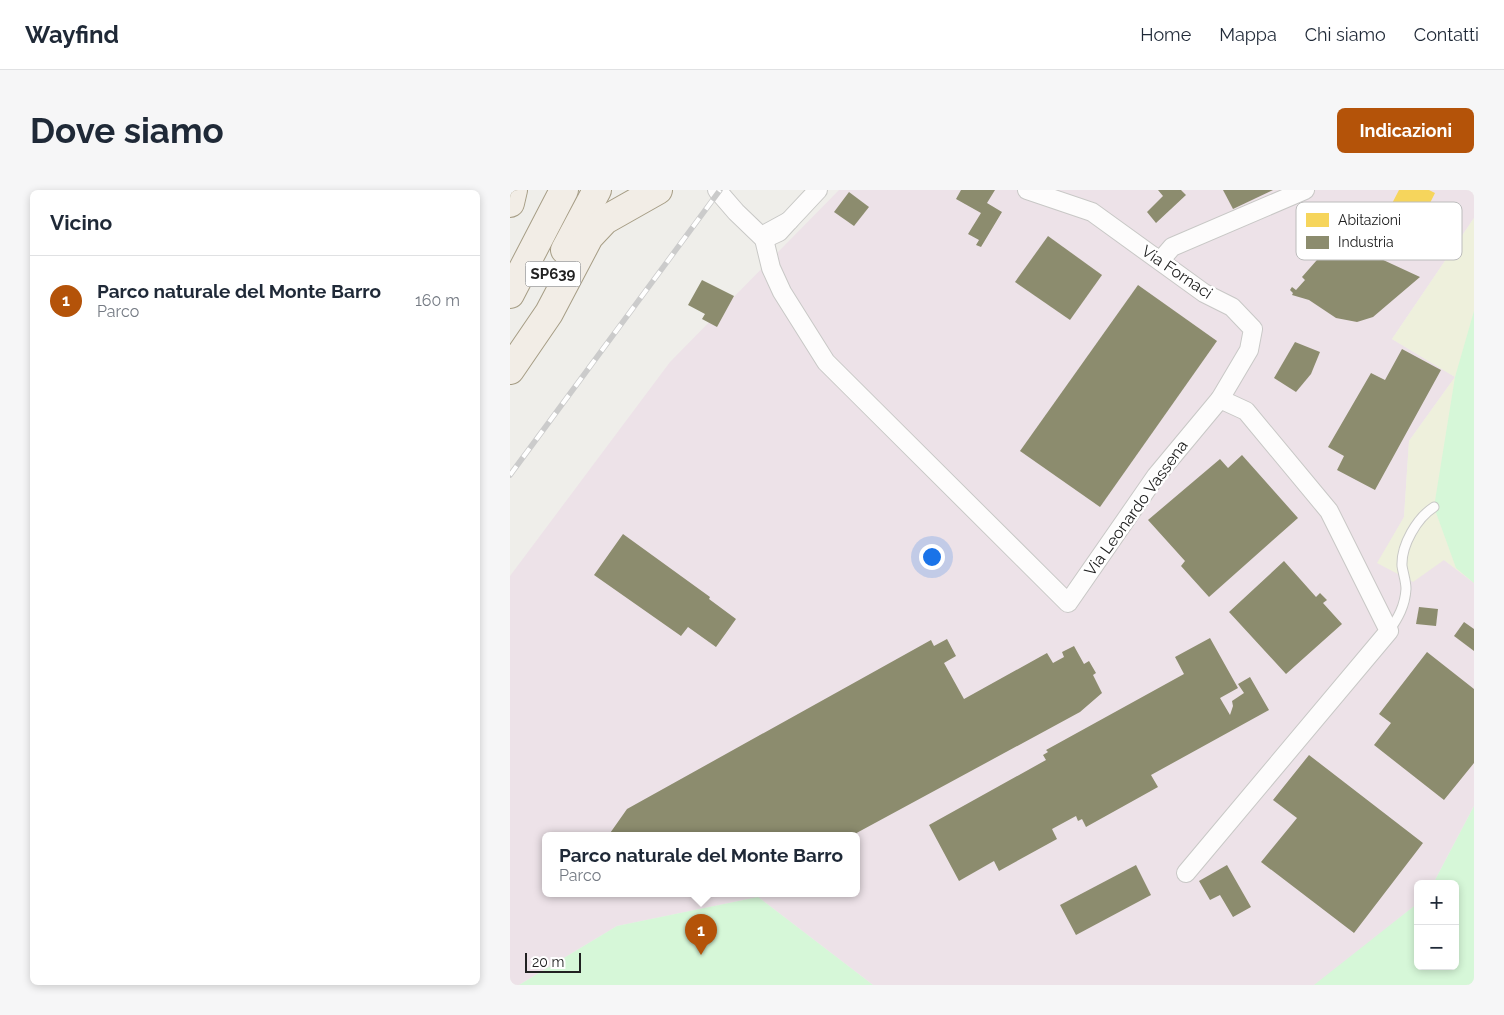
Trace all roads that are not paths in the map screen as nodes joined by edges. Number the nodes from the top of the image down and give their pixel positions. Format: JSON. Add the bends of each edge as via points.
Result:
{"nodes":[{"id":1,"x":513,"y":190,"type":"edge"},
{"id":2,"x":564,"y":190,"type":"edge"},
{"id":3,"x":597,"y":190,"type":"edge"},
{"id":4,"x":658,"y":190,"type":"edge"},
{"id":5,"x":717,"y":190,"type":"edge"},
{"id":6,"x":818,"y":190,"type":"edge"},
{"id":7,"x":1027,"y":190,"type":"edge"},
{"id":8,"x":1305,"y":190,"type":"edge"},
{"id":9,"x":510,"y":203,"type":"edge"},
{"id":10,"x":764,"y":238,"type":"junction"},
{"id":11,"x":1160,"y":261,"type":"junction"},
{"id":12,"x":510,"y":294,"type":"edge"},
{"id":13,"x":510,"y":358,"type":"edge"},
{"id":14,"x":510,"y":370,"type":"edge"},
{"id":15,"x":1220,"y":399,"type":"junction"},
{"id":16,"x":1434,"y":507,"type":"dead end"},
{"id":17,"x":1389,"y":631,"type":"junction"},
{"id":18,"x":1186,"y":873,"type":"dead end"}],
"edges":[{"from":1,"to":9,"type":"main road"},
{"from":2,"to":12,"type":"main road","number":"SP639"},
{"from":3,"to":13,"type":"main road","number":"SP639"},
{"from":4,"to":14,"type":"main road","via":[[605,220],[589,237],[549,313]]},
{"from":5,"to":10,"type":"street"},
{"from":6,"to":10,"type":"street","via":[[779,232]]},
{"from":7,"to":11,"type":"street","name":"Via Fornaci","via":[[1092,212]]},
{"from":8,"to":11,"type":"street","via":[[1172,247]]},
{"from":10,"to":15,"type":"street","name":"Via Leonardo Vassena","via":[[771,268],[782,292],[826,362],[1068,602],[1156,476]]},
{"from":11,"to":15,"type":"street","name":"Via Fornaci","via":[[1204,293],[1232,306],[1253,330],[1249,350]]},
{"from":15,"to":17,"type":"street","via":[[1246,411],[1329,511]]},
{"from":16,"to":17,"type":"lane","via":[[1426,512],[1408,538],[1402,564],[1406,588],[1400,615]]},
{"from":17,"to":18,"type":"street"}]}
